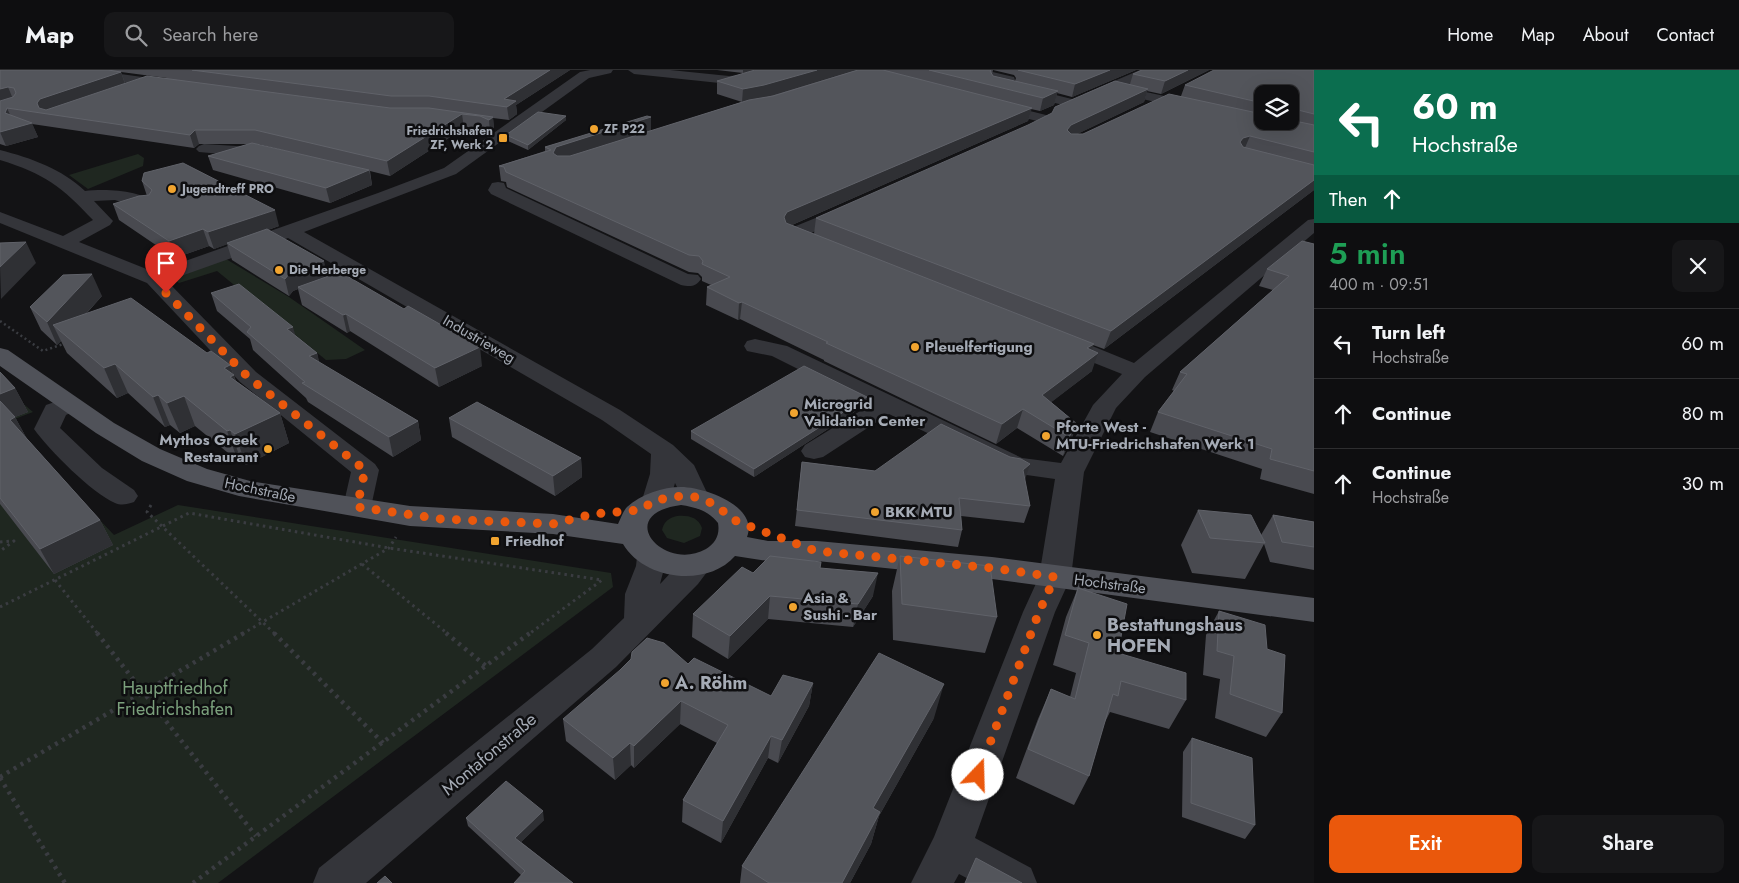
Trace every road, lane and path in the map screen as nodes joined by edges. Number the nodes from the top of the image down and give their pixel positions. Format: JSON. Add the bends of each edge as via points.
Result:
{"nodes":[{"id":1,"x":65,"y":70,"type":"edge"},
{"id":2,"x":606,"y":70,"type":"edge"},
{"id":3,"x":634,"y":70,"type":"edge"},
{"id":4,"x":776,"y":70,"type":"edge"},
{"id":5,"x":969,"y":70,"type":"edge"},
{"id":6,"x":1151,"y":70,"type":"edge"},
{"id":7,"x":172,"y":73,"type":"dead end"},
{"id":8,"x":149,"y":82,"type":"junction"},
{"id":9,"x":188,"y":87,"type":"edge"},
{"id":10,"x":1110,"y":88,"type":"junction"},
{"id":11,"x":122,"y":91,"type":"edge"},
{"id":12,"x":1178,"y":91,"type":"edge"},
{"id":13,"x":1160,"y":99,"type":"junction"},
{"id":14,"x":985,"y":104,"type":"edge"},
{"id":15,"x":1075,"y":104,"type":"junction"},
{"id":16,"x":1143,"y":108,"type":"edge"},
{"id":17,"x":1208,"y":110,"type":"edge"},
{"id":18,"x":495,"y":124,"type":"edge"},
{"id":19,"x":512,"y":126,"type":"junction"},
{"id":20,"x":204,"y":149,"type":"edge"},
{"id":21,"x":0,"y":155,"type":"edge"},
{"id":22,"x":286,"y":157,"type":"edge"},
{"id":23,"x":386,"y":181,"type":"dead end"},
{"id":24,"x":417,"y":184,"type":"junction"},
{"id":25,"x":498,"y":187,"type":"dead end"},
{"id":26,"x":444,"y":191,"type":"dead end"},
{"id":27,"x":81,"y":197,"type":"junction"},
{"id":28,"x":865,"y":202,"type":"edge"},
{"id":29,"x":147,"y":206,"type":"edge"},
{"id":30,"x":0,"y":217,"type":"edge"},
{"id":31,"x":1314,"y":224,"type":"edge"},
{"id":32,"x":290,"y":231,"type":"junction"},
{"id":33,"x":63,"y":243,"type":"junction"},
{"id":34,"x":838,"y":252,"type":"edge"},
{"id":35,"x":363,"y":273,"type":"junction"},
{"id":36,"x":154,"y":279,"type":"junction"},
{"id":37,"x":691,"y":279,"type":"dead end"},
{"id":38,"x":337,"y":284,"type":"edge"},
{"id":39,"x":0,"y":321,"type":"edge"},
{"id":40,"x":1043,"y":334,"type":"edge"},
{"id":41,"x":70,"y":342,"type":"edge"},
{"id":42,"x":755,"y":346,"type":"dead end"},
{"id":43,"x":0,"y":356,"type":"edge"},
{"id":44,"x":1137,"y":372,"type":"junction"},
{"id":45,"x":69,"y":404,"type":"junction"},
{"id":46,"x":888,"y":404,"type":"junction"},
{"id":47,"x":664,"y":451,"type":"junction"},
{"id":48,"x":814,"y":451,"type":"dead end"},
{"id":49,"x":1070,"y":472,"type":"junction"},
{"id":50,"x":124,"y":496,"type":"dead end"},
{"id":51,"x":695,"y":497,"type":"junction"},
{"id":52,"x":151,"y":505,"type":"dead end"},
{"id":53,"x":357,"y":507,"type":"junction"},
{"id":54,"x":410,"y":516,"type":"junction"},
{"id":55,"x":162,"y":526,"type":"junction"},
{"id":56,"x":645,"y":526,"type":"junction"},
{"id":57,"x":730,"y":532,"type":"junction"},
{"id":58,"x":21,"y":538,"type":"edge"},
{"id":59,"x":14,"y":541,"type":"junction"},
{"id":60,"x":0,"y":542,"type":"edge"},
{"id":61,"x":389,"y":548,"type":"junction"},
{"id":62,"x":0,"y":551,"type":"edge"},
{"id":63,"x":362,"y":564,"type":"junction"},
{"id":64,"x":698,"y":564,"type":"junction"},
{"id":65,"x":1055,"y":577,"type":"junction"},
{"id":66,"x":54,"y":580,"type":"junction"},
{"id":67,"x":0,"y":607,"type":"edge"},
{"id":68,"x":1314,"y":610,"type":"edge"},
{"id":69,"x":640,"y":620,"type":"junction"},
{"id":70,"x":263,"y":622,"type":"junction"},
{"id":71,"x":486,"y":666,"type":"junction"},
{"id":72,"x":143,"y":693,"type":"junction"},
{"id":73,"x":383,"y":743,"type":"junction"},
{"id":74,"x":0,"y":778,"type":"edge"},
{"id":75,"x":256,"y":836,"type":"junction"},
{"id":76,"x":951,"y":847,"type":"junction"},
{"id":77,"x":65,"y":883,"type":"edge"},
{"id":78,"x":193,"y":883,"type":"edge"},
{"id":79,"x":334,"y":883,"type":"edge"},
{"id":80,"x":932,"y":883,"type":"edge"},
{"id":81,"x":1016,"y":883,"type":"edge"}],
"edges":[{"from":1,"to":8,"type":"street"},
{"from":2,"to":19,"type":"street","via":[[585,76]]},
{"from":3,"to":4,"type":"street","via":[[729,80]]},
{"from":5,"to":15,"type":"street","via":[[1009,80],[996,84]]},
{"from":6,"to":10,"type":"street"},
{"from":7,"to":8,"type":"street"},
{"from":8,"to":9,"type":"street"},
{"from":8,"to":11,"type":"street"},
{"from":10,"to":13,"type":"street"},
{"from":10,"to":15,"type":"street"},
{"from":12,"to":13,"type":"street"},
{"from":13,"to":16,"type":"street"},
{"from":13,"to":17,"type":"street"},
{"from":14,"to":15,"type":"street","via":[[1034,124]]},
{"from":18,"to":19,"type":"street"},
{"from":19,"to":24,"type":"street","via":[[450,170]]},
{"from":20,"to":22,"type":"street","via":[[258,151]]},
{"from":21,"to":27,"type":"street","via":[[56,176]]},
{"from":23,"to":24,"type":"street"},
{"from":24,"to":26,"type":"street"},
{"from":24,"to":32,"type":"street"},
{"from":25,"to":37,"type":"street","via":[[497,190],[688,281]]},
{"from":27,"to":29,"type":"street","via":[[103,194],[126,196]]},
{"from":27,"to":33,"type":"street","via":[[104,221]]},
{"from":28,"to":34,"type":"street","via":[[789,235]]},
{"from":30,"to":33,"type":"street"},
{"from":31,"to":44,"type":"street"},
{"from":32,"to":35,"type":"street","name":"Industrieweg"},
{"from":32,"to":36,"type":"street"},
{"from":33,"to":36,"type":"street"},
{"from":35,"to":38,"type":"street"},
{"from":35,"to":47,"type":"street","name":"Industrieweg","via":[[611,414]]},
{"from":36,"to":53,"type":"street","via":[[248,377],[365,470]]},
{"from":39,"to":41,"type":"path","via":[[44,351]]},
{"from":40,"to":44,"type":"street"},
{"from":42,"to":46,"type":"street","via":[[779,351]]},
{"from":43,"to":45,"type":"main road","name":"Hochstraße"},
{"from":44,"to":49,"type":"street","via":[[1105,405]]},
{"from":45,"to":50,"type":"street","via":[[54,410],[47,429],[92,474]]},
{"from":45,"to":53,"type":"main road","name":"Hochstraße","via":[[151,455],[197,475],[249,490]]},
{"from":46,"to":48,"type":"street"},
{"from":46,"to":49,"type":"street","via":[[1016,466]]},
{"from":47,"to":51,"type":"street","name":"Industrieweg","via":[[684,471]]},
{"from":47,"to":56,"type":"street","via":[[664,474]]},
{"from":49,"to":65,"type":"street"},
{"from":51,"to":56,"type":"main road","via":[[681,496]]},
{"from":51,"to":57,"type":"main road","via":[[717,505]]},
{"from":52,"to":55,"type":"path","via":[[147,512]]},
{"from":53,"to":54,"type":"main road","name":"Hochstraße"},
{"from":54,"to":56,"type":"main road","name":"Hochstraße"},
{"from":54,"to":61,"type":"path"},
{"from":55,"to":61,"type":"path","via":[[189,513]]},
{"from":55,"to":66,"type":"path"},
{"from":55,"to":70,"type":"path"},
{"from":56,"to":64,"type":"main road","via":[[659,561]]},
{"from":56,"to":69,"type":"street","via":[[651,566],[641,594]]},
{"from":57,"to":64,"type":"main road","via":[[716,557]]},
{"from":57,"to":65,"type":"main road","name":"Hochstraße","via":[[768,551],[816,551]]},
{"from":58,"to":59,"type":"path"},
{"from":59,"to":60,"type":"path"},
{"from":59,"to":62,"type":"path"},
{"from":61,"to":63,"type":"path"},
{"from":61,"to":71,"type":"path","via":[[602,580]]},
{"from":63,"to":70,"type":"path"},
{"from":63,"to":71,"type":"path"},
{"from":64,"to":69,"type":"street","name":"Montafonstraße","via":[[665,600]]},
{"from":65,"to":68,"type":"main road","name":"Hochstraße"},
{"from":65,"to":76,"type":"street"},
{"from":66,"to":67,"type":"path"},
{"from":66,"to":72,"type":"path"},
{"from":69,"to":79,"type":"street","name":"Montafonstraße","via":[[604,658]]},
{"from":70,"to":72,"type":"path"},
{"from":70,"to":73,"type":"path"},
{"from":71,"to":73,"type":"path"},
{"from":72,"to":74,"type":"path"},
{"from":72,"to":75,"type":"path"},
{"from":73,"to":75,"type":"path"},
{"from":74,"to":77,"type":"path"},
{"from":75,"to":78,"type":"path"},
{"from":76,"to":80,"type":"street"},
{"from":76,"to":81,"type":"street"}]}
